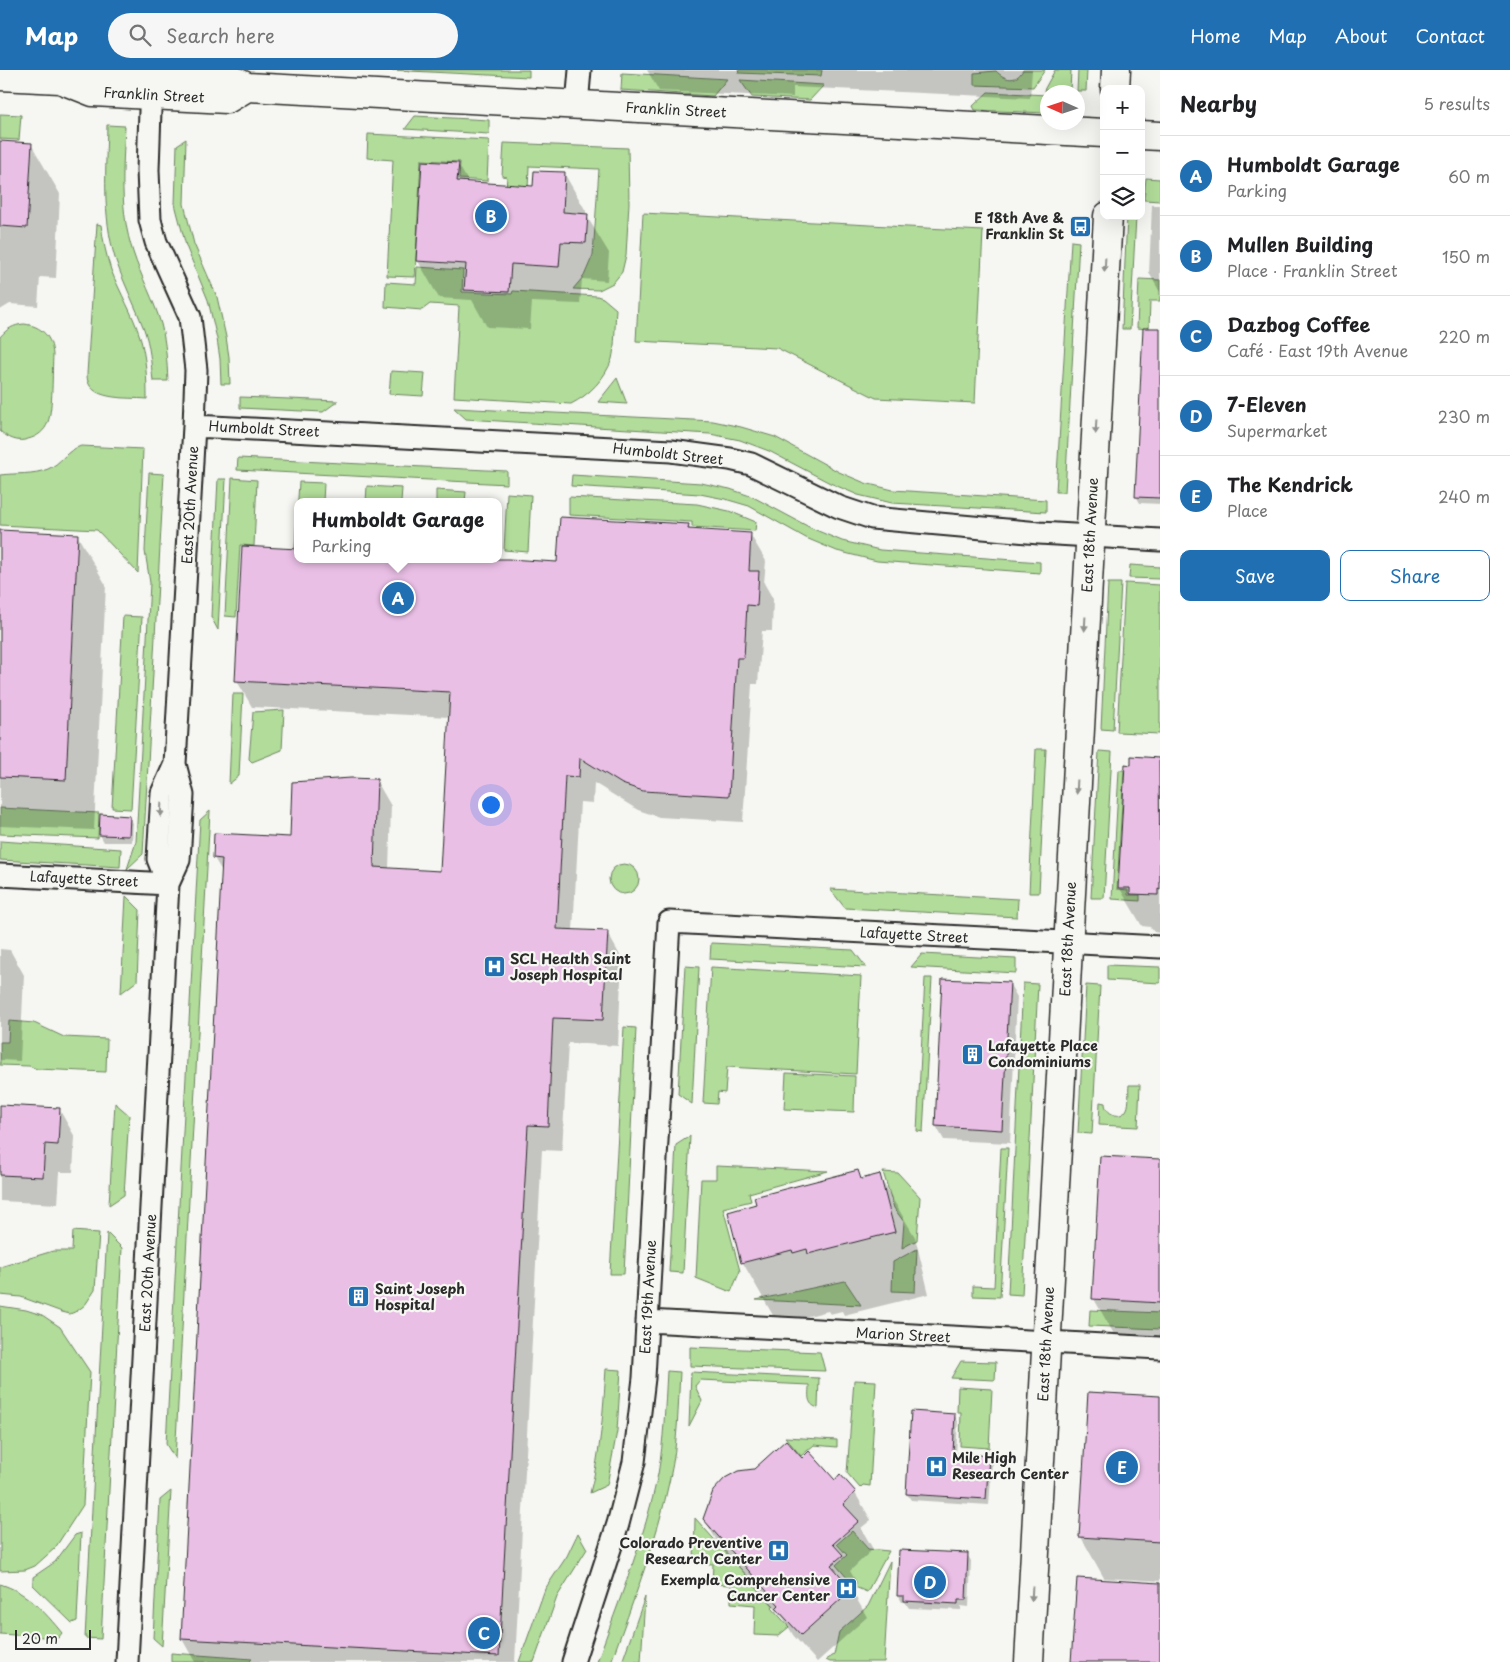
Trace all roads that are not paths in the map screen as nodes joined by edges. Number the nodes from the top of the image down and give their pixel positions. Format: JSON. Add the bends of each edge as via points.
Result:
{"nodes":[{"id":1,"x":580,"y":70,"type":"edge"},
{"id":2,"x":1116,"y":70,"type":"edge"},
{"id":3,"x":0,"y":76,"type":"edge"},
{"id":4,"x":151,"y":77,"type":"edge"},
{"id":5,"x":1115,"y":85,"type":"edge"},
{"id":6,"x":577,"y":105,"type":"junction"},
{"id":7,"x":1100,"y":133,"type":"edge"},
{"id":8,"x":1145,"y":135,"type":"edge"},
{"id":9,"x":1160,"y":136,"type":"edge"},
{"id":10,"x":1108,"y":220,"type":"edge"},
{"id":11,"x":194,"y":426,"type":"junction"},
{"id":12,"x":1090,"y":536,"type":"junction"},
{"id":13,"x":1160,"y":540,"type":"edge"},
{"id":14,"x":0,"y":875,"type":"edge"},
{"id":15,"x":168,"y":884,"type":"junction"},
{"id":16,"x":669,"y":922,"type":"joint"},
{"id":17,"x":1068,"y":942,"type":"junction"},
{"id":18,"x":1160,"y":947,"type":"edge"},
{"id":19,"x":647,"y":1322,"type":"junction"},
{"id":20,"x":1046,"y":1342,"type":"junction"},
{"id":21,"x":1160,"y":1348,"type":"edge"},
{"id":22,"x":127,"y":1662,"type":"edge"},
{"id":23,"x":573,"y":1662,"type":"edge"},
{"id":24,"x":1029,"y":1662,"type":"edge"}],
"edges":[{"from":1,"to":6,"type":"street"},
{"from":2,"to":5,"type":"main road"},
{"from":3,"to":4,"type":"main road","name":"Franklin Street","via":[[60,79],[93,92]]},
{"from":4,"to":6,"type":"main road","name":"Franklin Street","via":[[227,99],[247,87]]},
{"from":4,"to":11,"type":"street","name":"East 20th Avenue","via":[[150,220],[156,242],[190,317],[196,370]]},
{"from":6,"to":7,"type":"main road","name":"Franklin Street"},
{"from":8,"to":9,"type":"main road"},
{"from":10,"to":12,"type":"main road","name":"East 18th Avenue","one_way":true},
{"from":11,"to":12,"type":"street","name":"Humboldt Street","via":[[670,451],[751,464],[839,508],[872,518]]},
{"from":11,"to":15,"type":"street","name":"East 20th Avenue","via":[[175,764],[183,795],[180,850]]},
{"from":12,"to":13,"type":"street","name":"Humboldt Street"},
{"from":12,"to":17,"type":"main road","name":"East 18th Avenue","one_way":true},
{"from":14,"to":15,"type":"street","name":"Lafayette Street"},
{"from":15,"to":22,"type":"street","name":"East 20th Avenue"},
{"from":16,"to":17,"type":"street","name":"Lafayette Street"},
{"from":16,"to":19,"type":"street","name":"East 19th Avenue"},
{"from":17,"to":18,"type":"street","name":"Lafayette Street"},
{"from":17,"to":20,"type":"main road","name":"East 18th Avenue"},
{"from":19,"to":20,"type":"street","name":"Marion Street"},
{"from":19,"to":23,"type":"street","name":"East 19th Avenue","via":[[634,1462],[618,1524]]},
{"from":20,"to":21,"type":"street","name":"Marion Street"},
{"from":20,"to":24,"type":"main road","name":"East 18th Avenue","one_way":true}]}
